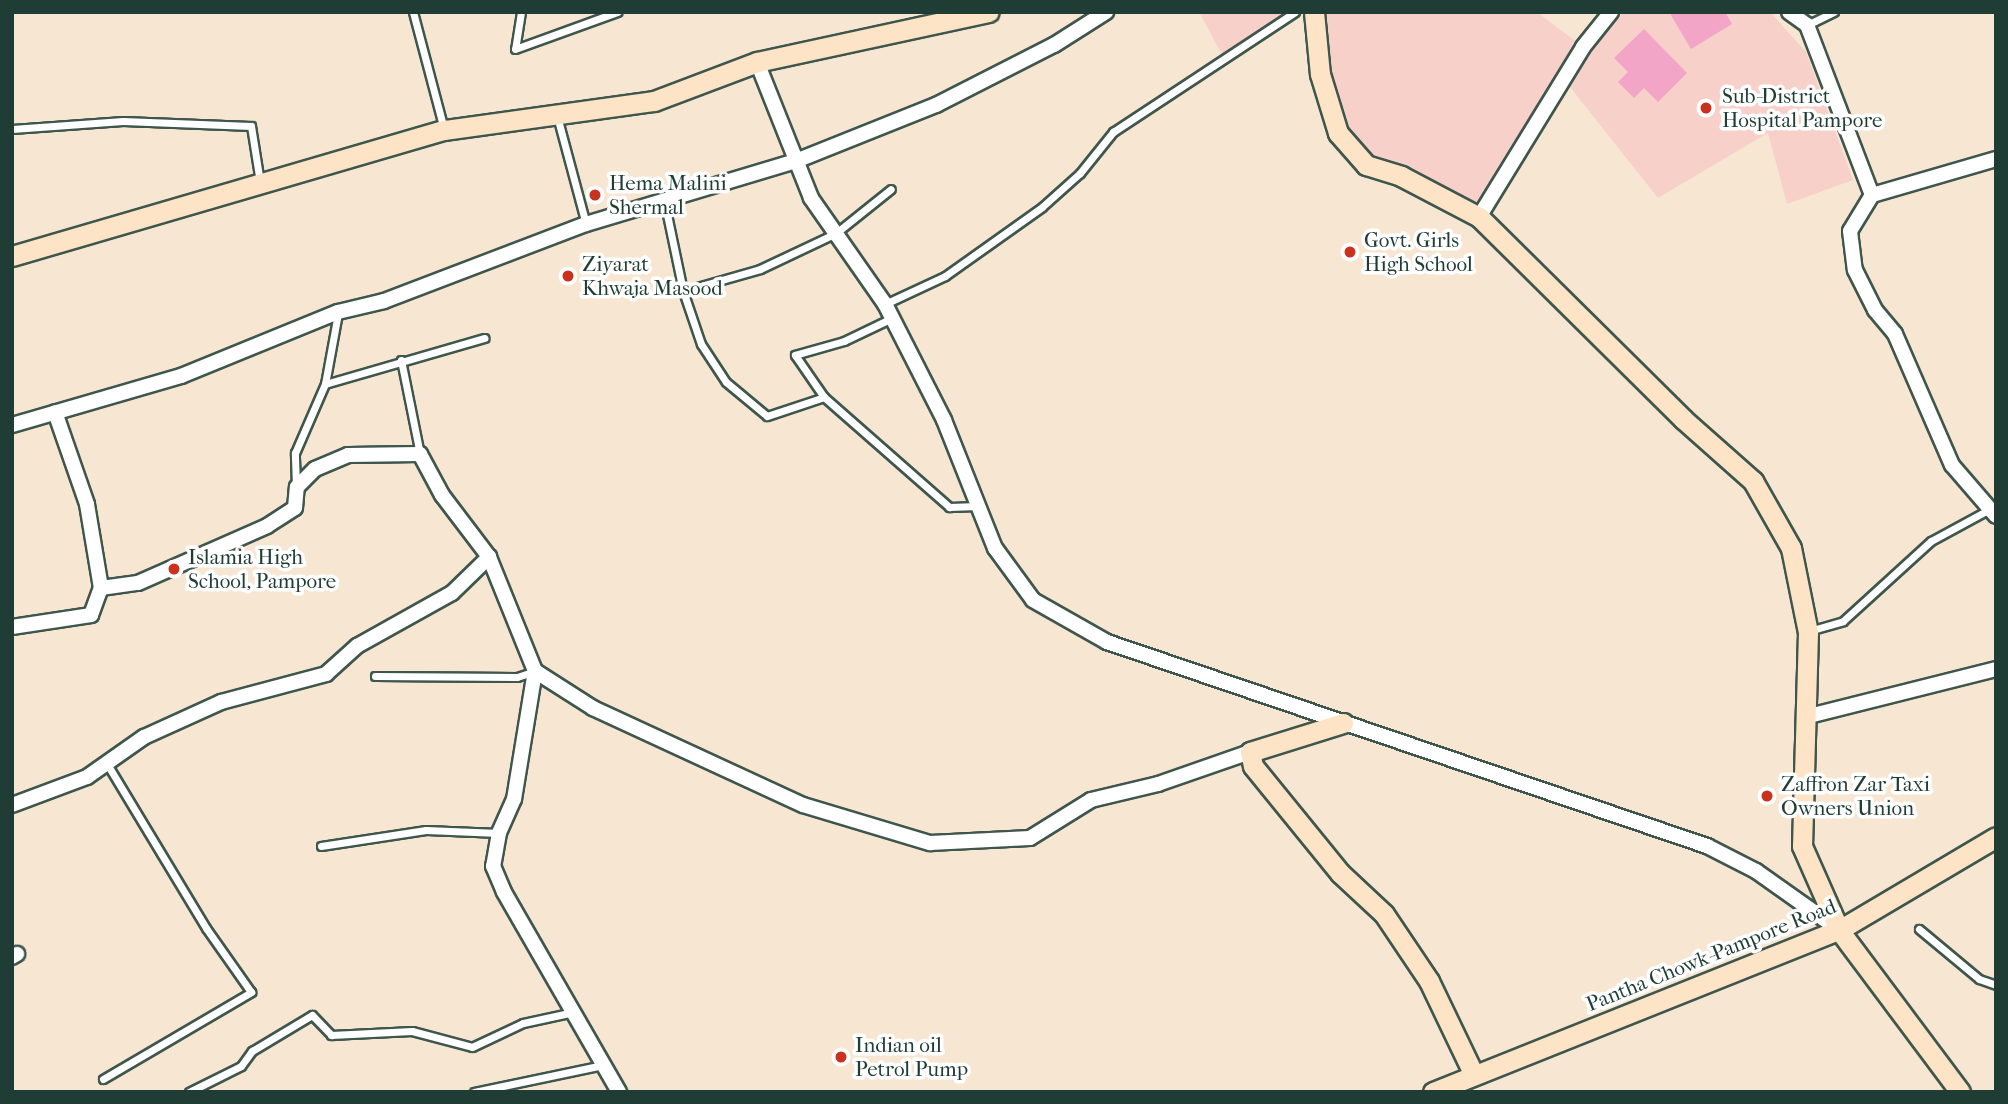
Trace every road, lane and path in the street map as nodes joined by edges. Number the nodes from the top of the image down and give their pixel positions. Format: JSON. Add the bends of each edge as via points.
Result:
{"nodes":[{"id":1,"x":413,"y":12,"type":"edge"},
{"id":2,"x":521,"y":12,"type":"edge"},
{"id":3,"x":617,"y":12,"type":"edge"},
{"id":4,"x":989,"y":12,"type":"edge"},
{"id":5,"x":1106,"y":12,"type":"edge"},
{"id":6,"x":1295,"y":12,"type":"edge"},
{"id":7,"x":1314,"y":12,"type":"edge"},
{"id":8,"x":1611,"y":12,"type":"edge"},
{"id":9,"x":1789,"y":12,"type":"edge"},
{"id":10,"x":1834,"y":12,"type":"edge"},
{"id":11,"x":1807,"y":25,"type":"junction"},
{"id":12,"x":757,"y":62,"type":"junction"},
{"id":13,"x":556,"y":114,"type":"junction"},
{"id":14,"x":12,"y":129,"type":"edge"},
{"id":15,"x":444,"y":130,"type":"junction"},
{"id":16,"x":1996,"y":159,"type":"edge"},
{"id":17,"x":796,"y":161,"type":"junction"},
{"id":18,"x":260,"y":182,"type":"junction"},
{"id":19,"x":891,"y":189,"type":"dead end"},
{"id":20,"x":1872,"y":195,"type":"junction"},
{"id":21,"x":664,"y":199,"type":"junction"},
{"id":22,"x":1479,"y":217,"type":"junction"},
{"id":23,"x":586,"y":224,"type":"junction"},
{"id":24,"x":836,"y":233,"type":"junction"},
{"id":25,"x":12,"y":256,"type":"edge"},
{"id":26,"x":683,"y":291,"type":"junction"},
{"id":27,"x":885,"y":304,"type":"junction"},
{"id":28,"x":338,"y":312,"type":"junction"},
{"id":29,"x":892,"y":318,"type":"junction"},
{"id":30,"x":484,"y":338,"type":"dead end"},
{"id":31,"x":401,"y":360,"type":"junction"},
{"id":32,"x":325,"y":384,"type":"junction"},
{"id":33,"x":824,"y":397,"type":"junction"},
{"id":34,"x":55,"y":412,"type":"junction"},
{"id":35,"x":12,"y":425,"type":"edge"},
{"id":36,"x":420,"y":454,"type":"junction"},
{"id":37,"x":296,"y":487,"type":"junction"},
{"id":38,"x":979,"y":506,"type":"junction"},
{"id":39,"x":1993,"y":513,"type":"edge"},
{"id":40,"x":489,"y":557,"type":"junction"},
{"id":41,"x":101,"y":588,"type":"junction"},
{"id":42,"x":12,"y":627,"type":"edge"},
{"id":43,"x":1808,"y":632,"type":"junction"},
{"id":44,"x":1996,"y":669,"type":"edge"},
{"id":45,"x":535,"y":671,"type":"junction"},
{"id":46,"x":376,"y":676,"type":"dead end"},
{"id":47,"x":1809,"y":716,"type":"junction"},
{"id":48,"x":1343,"y":723,"type":"junction"},
{"id":49,"x":1250,"y":752,"type":"junction"},
{"id":50,"x":106,"y":761,"type":"junction"},
{"id":51,"x":12,"y":804,"type":"edge"},
{"id":52,"x":499,"y":833,"type":"junction"},
{"id":53,"x":1996,"y":837,"type":"edge"},
{"id":54,"x":321,"y":846,"type":"dead end"},
{"id":55,"x":1919,"y":929,"type":"dead end"},
{"id":56,"x":1839,"y":930,"type":"junction"},
{"id":57,"x":1996,"y":985,"type":"edge"},
{"id":58,"x":575,"y":1012,"type":"junction"},
{"id":59,"x":604,"y":1065,"type":"junction"},
{"id":60,"x":1474,"y":1075,"type":"junction"},
{"id":61,"x":103,"y":1079,"type":"dead end"},
{"id":62,"x":189,"y":1092,"type":"edge"},
{"id":63,"x":474,"y":1092,"type":"edge"},
{"id":64,"x":619,"y":1092,"type":"edge"},
{"id":65,"x":1433,"y":1092,"type":"edge"},
{"id":66,"x":1960,"y":1092,"type":"edge"}],
"edges":[{"from":1,"to":15,"type":"lane"},
{"from":2,"to":3,"type":"lane","via":[[515,49]]},
{"from":4,"to":12,"type":"street"},
{"from":5,"to":17,"type":"street","via":[[936,105]]},
{"from":6,"to":27,"type":"lane","via":[[1113,132],[1080,173],[1042,207],[945,276]]},
{"from":7,"to":22,"type":"street","via":[[1320,74],[1338,133],[1366,165],[1401,176]]},
{"from":8,"to":22,"type":"street","via":[[1583,47]]},
{"from":9,"to":11,"type":"street"},
{"from":10,"to":11,"type":"lane"},
{"from":11,"to":20,"type":"street"},
{"from":12,"to":13,"type":"street","via":[[654,101]]},
{"from":12,"to":17,"type":"street"},
{"from":13,"to":15,"type":"street"},
{"from":13,"to":23,"type":"lane"},
{"from":14,"to":18,"type":"lane","via":[[123,121],[251,126]]},
{"from":15,"to":18,"type":"street"},
{"from":16,"to":20,"type":"street"},
{"from":17,"to":21,"type":"street"},
{"from":17,"to":24,"type":"street","via":[[811,198]]},
{"from":18,"to":25,"type":"street"},
{"from":19,"to":24,"type":"lane"},
{"from":20,"to":39,"type":"street","via":[[1850,231],[1855,270],[1875,310],[1895,334],[1952,465]]},
{"from":21,"to":23,"type":"street"},
{"from":21,"to":26,"type":"lane"},
{"from":22,"to":43,"type":"street","via":[[1683,419],[1753,481],[1791,548]]},
{"from":23,"to":28,"type":"street","via":[[384,301]]},
{"from":24,"to":26,"type":"lane","via":[[760,269]]},
{"from":24,"to":27,"type":"street"},
{"from":26,"to":33,"type":"lane","via":[[701,344],[726,382],[767,416]]},
{"from":27,"to":29,"type":"street"},
{"from":28,"to":32,"type":"lane"},
{"from":28,"to":34,"type":"street","via":[[181,376]]},
{"from":29,"to":33,"type":"lane","via":[[844,341],[795,355]]},
{"from":29,"to":38,"type":"street","via":[[944,420]]},
{"from":30,"to":31,"type":"lane"},
{"from":31,"to":32,"type":"lane"},
{"from":31,"to":36,"type":"lane"},
{"from":32,"to":37,"type":"lane","via":[[295,453]]},
{"from":33,"to":38,"type":"lane","via":[[949,507]]},
{"from":34,"to":35,"type":"street"},
{"from":34,"to":41,"type":"street","via":[[87,504]]},
{"from":36,"to":37,"type":"street","via":[[348,456],[315,469]]},
{"from":36,"to":40,"type":"street","via":[[442,495]]},
{"from":37,"to":41,"type":"street","via":[[295,508],[232,545],[138,583]]},
{"from":38,"to":48,"type":"street","via":[[995,548],[1033,600],[1107,642]]},
{"from":39,"to":43,"type":"lane","via":[[1931,541],[1843,621]]},
{"from":40,"to":45,"type":"street"},
{"from":40,"to":50,"type":"street","via":[[452,593],[357,646],[326,674],[221,702],[144,737]]},
{"from":41,"to":42,"type":"street","via":[[91,615]]},
{"from":43,"to":47,"type":"street"},
{"from":44,"to":47,"type":"street"},
{"from":45,"to":46,"type":"lane","via":[[517,677]]},
{"from":45,"to":49,"type":"street","via":[[593,708],[803,805],[930,843],[1030,838],[1091,800],[1157,784]]},
{"from":45,"to":52,"type":"street","via":[[514,799]]},
{"from":47,"to":56,"type":"street","via":[[1802,846]]},
{"from":48,"to":49,"type":"street"},
{"from":48,"to":56,"type":"street","via":[[1707,846],[1756,871]]},
{"from":49,"to":60,"type":"street","via":[[1253,766],[1340,873],[1392,925],[1429,981]]},
{"from":50,"to":51,"type":"street","via":[[87,778]]},
{"from":50,"to":61,"type":"lane","via":[[206,928],[251,992]]},
{"from":52,"to":54,"type":"lane","via":[[426,830]]},
{"from":52,"to":58,"type":"street","via":[[493,866],[504,892]]},
{"from":53,"to":56,"type":"street","name":"Pantha Chowk-Pampore Road"},
{"from":55,"to":57,"type":"lane","via":[[1979,979]]},
{"from":56,"to":60,"type":"street","name":"Pantha Chowk-Pampore Road"},
{"from":56,"to":66,"type":"street"},
{"from":58,"to":59,"type":"street"},
{"from":58,"to":62,"type":"lane","via":[[523,1023],[472,1047],[412,1031],[331,1035],[312,1015],[252,1051],[241,1066]]},
{"from":59,"to":63,"type":"lane"},
{"from":59,"to":64,"type":"street"},
{"from":60,"to":65,"type":"street","name":"Pantha Chowk-Pampore Road"}]}
